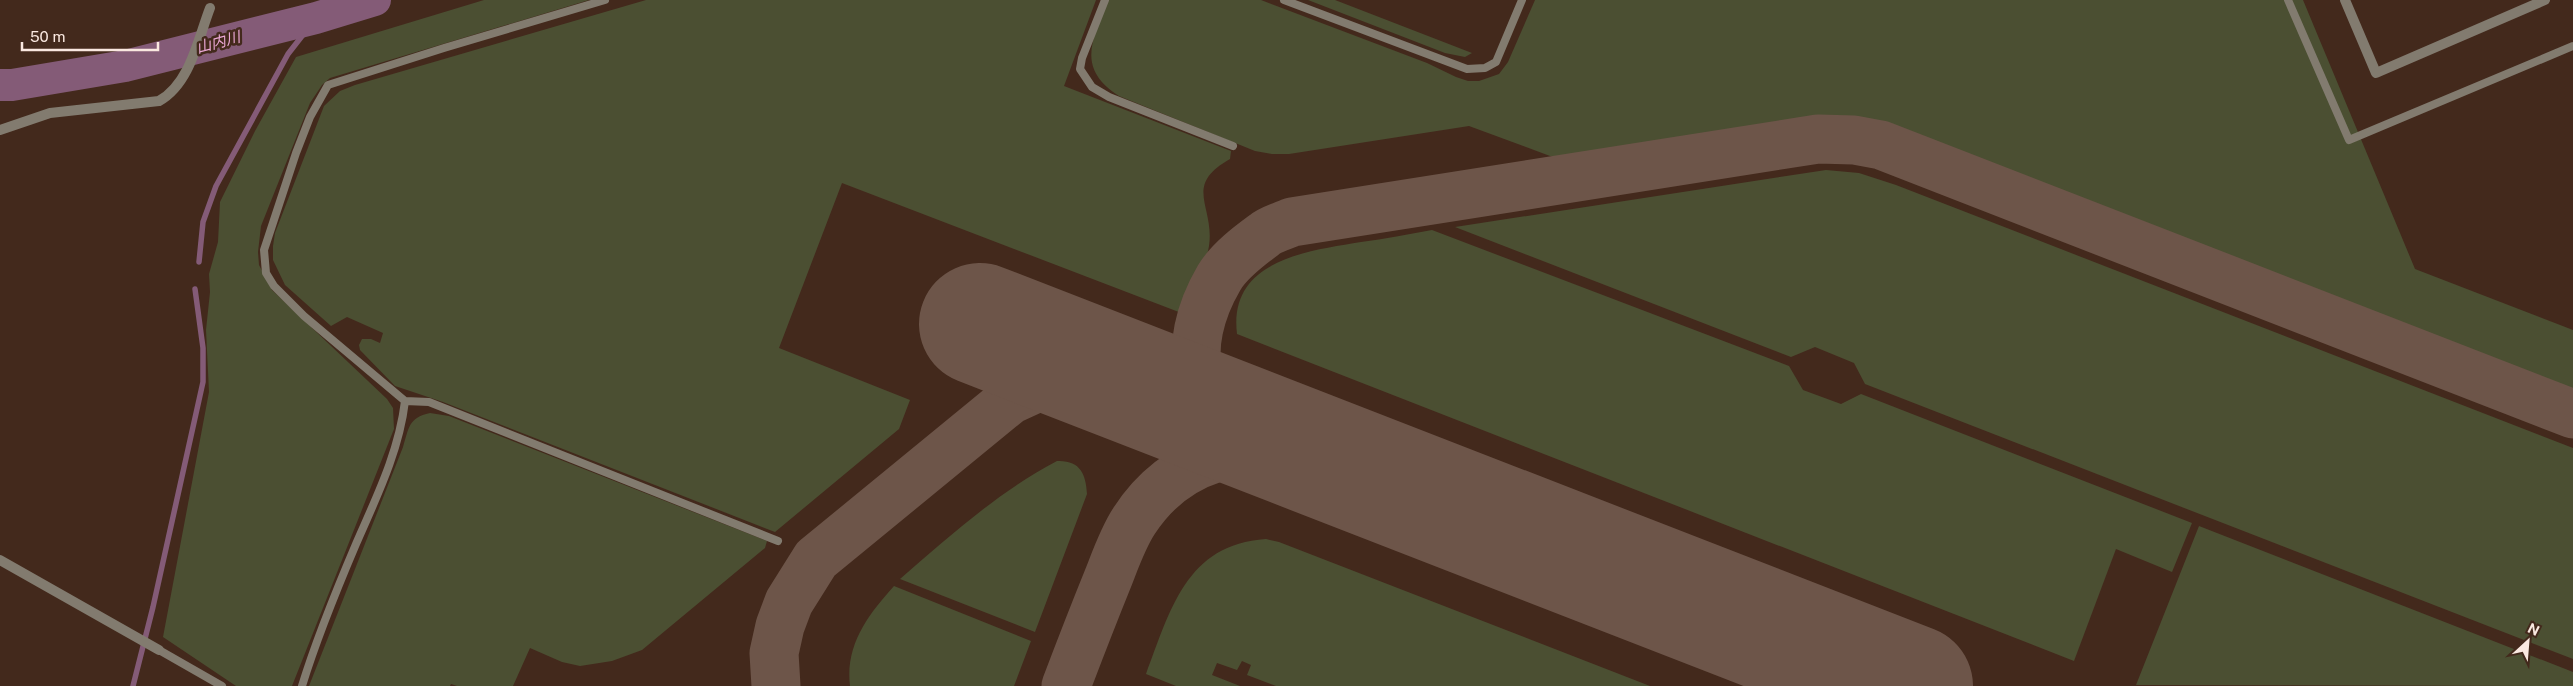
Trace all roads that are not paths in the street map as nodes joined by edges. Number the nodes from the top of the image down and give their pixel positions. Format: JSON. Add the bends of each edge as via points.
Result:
{"nodes":[{"id":1,"x":605,"y":0,"type":"edge"},
{"id":2,"x":1105,"y":0,"type":"edge"},
{"id":3,"x":1284,"y":0,"type":"edge"},
{"id":4,"x":1522,"y":0,"type":"edge"},
{"id":5,"x":2288,"y":0,"type":"edge"},
{"id":6,"x":2345,"y":0,"type":"edge"},
{"id":7,"x":2545,"y":0,"type":"edge"},
{"id":8,"x":210,"y":8,"type":"dead end"},
{"id":9,"x":2573,"y":46,"type":"edge"},
{"id":10,"x":0,"y":130,"type":"edge"},
{"id":11,"x":1233,"y":146,"type":"dead end"},
{"id":12,"x":405,"y":401,"type":"junction"},
{"id":13,"x":778,"y":541,"type":"dead end"},
{"id":14,"x":0,"y":560,"type":"edge"},
{"id":15,"x":159,"y":650,"type":"joint"},
{"id":16,"x":222,"y":686,"type":"edge"},
{"id":17,"x":302,"y":686,"type":"edge"}],
"edges":[{"from":1,"to":12,"type":"lane","via":[[328,85],[310,117],[264,250],[266,273],[274,286],[304,316]]},
{"from":2,"to":11,"type":"lane","via":[[1081,64],[1082,74],[1092,87],[1109,97]]},
{"from":3,"to":4,"type":"lane","via":[[1467,69],[1485,68],[1496,62]]},
{"from":5,"to":9,"type":"lane","via":[[2349,140]]},
{"from":6,"to":7,"type":"street","via":[[2376,73]]},
{"from":8,"to":10,"type":"street","via":[[182,82],[170,95],[159,101],[50,113]]},
{"from":12,"to":13,"type":"lane","via":[[429,402]]},
{"from":12,"to":17,"type":"lane","via":[[388,471],[321,626]]},
{"from":14,"to":15,"type":"street"},
{"from":15,"to":16,"type":"lane"}]}
